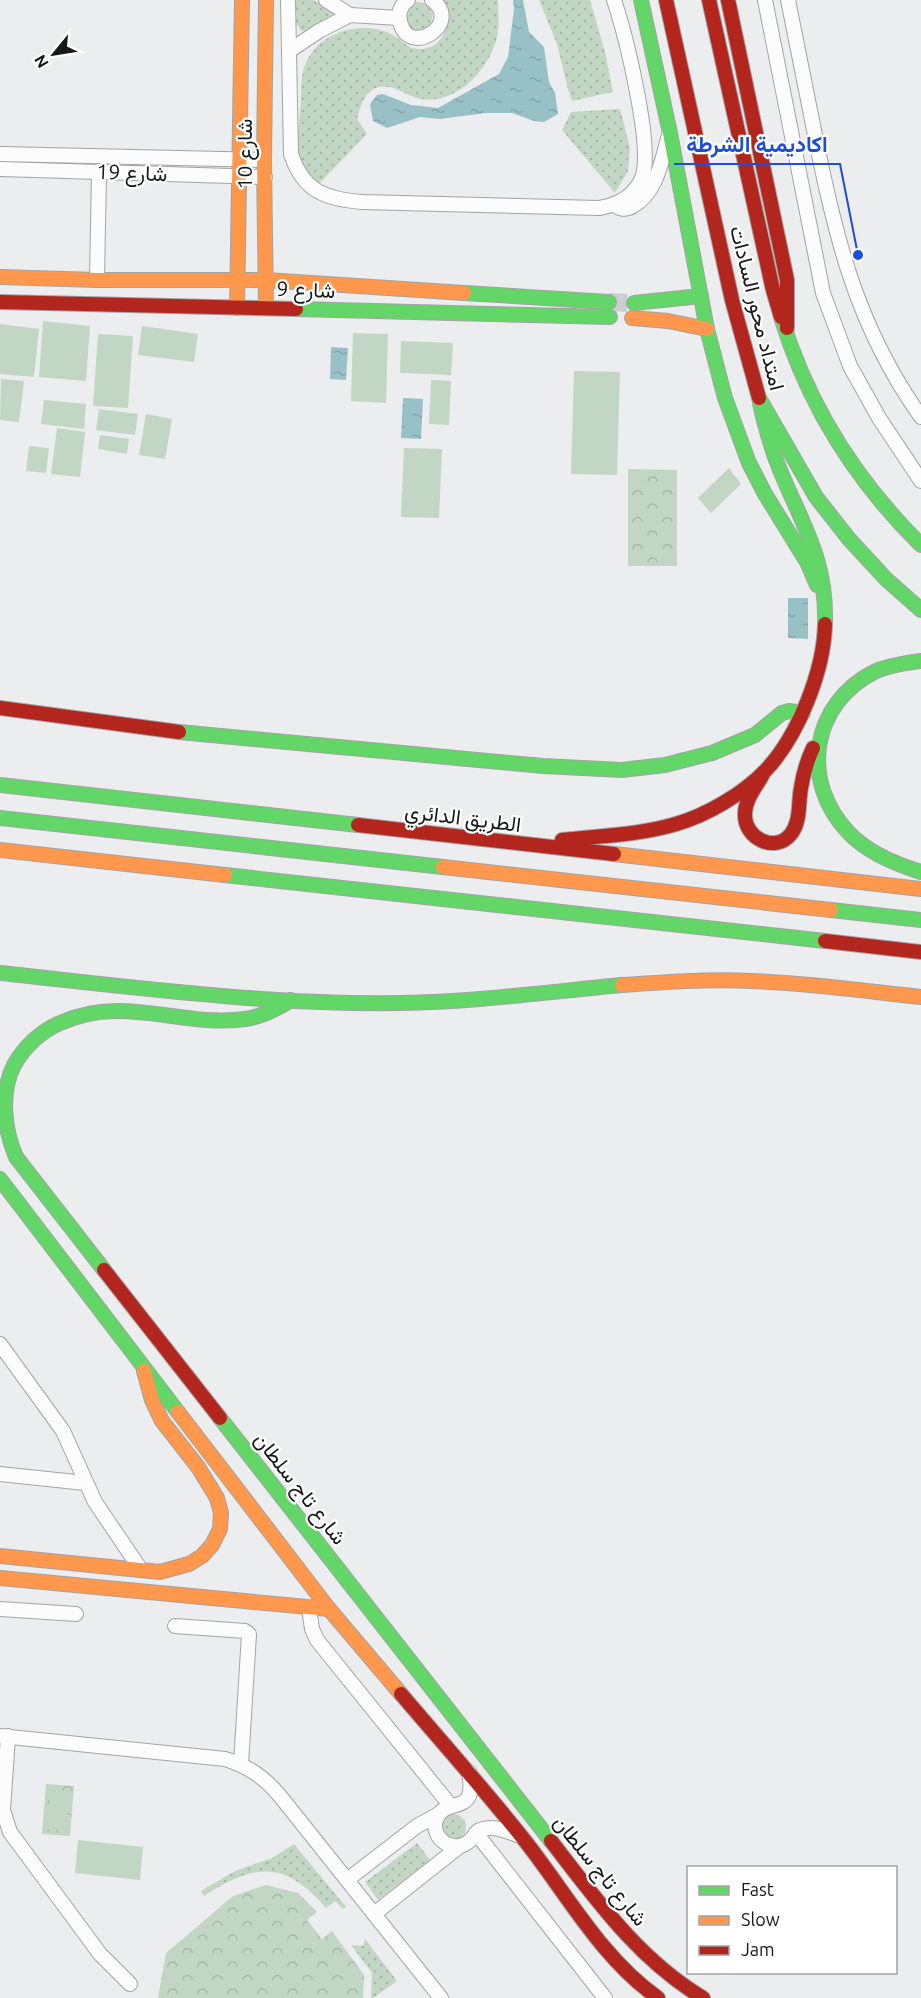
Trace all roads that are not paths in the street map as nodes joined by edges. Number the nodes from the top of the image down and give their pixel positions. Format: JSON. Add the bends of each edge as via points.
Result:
{"nodes":[{"id":1,"x":242,"y":0,"type":"edge"},
{"id":2,"x":266,"y":0,"type":"edge"},
{"id":3,"x":288,"y":0,"type":"edge"},
{"id":4,"x":326,"y":0,"type":"edge"},
{"id":5,"x":408,"y":0,"type":"edge"},
{"id":6,"x":432,"y":0,"type":"edge"},
{"id":7,"x":614,"y":0,"type":"edge"},
{"id":8,"x":641,"y":0,"type":"edge"},
{"id":9,"x":666,"y":0,"type":"edge"},
{"id":10,"x":709,"y":0,"type":"edge"},
{"id":11,"x":728,"y":0,"type":"edge"},
{"id":12,"x":765,"y":0,"type":"edge"},
{"id":13,"x":788,"y":0,"type":"edge"},
{"id":14,"x":350,"y":15,"type":"junction"},
{"id":15,"x":399,"y":18,"type":"junction"},
{"id":16,"x":289,"y":51,"type":"junction"},
{"id":17,"x":670,"y":133,"type":"junction"},
{"id":18,"x":0,"y":154,"type":"edge"},
{"id":19,"x":239,"y":160,"type":"junction"},
{"id":20,"x":264,"y":160,"type":"junction"},
{"id":21,"x":0,"y":168,"type":"edge"},
{"id":22,"x":99,"y":171,"type":"junction"},
{"id":23,"x":239,"y":176,"type":"junction"},
{"id":24,"x":265,"y":177,"type":"junction"},
{"id":25,"x":615,"y":205,"type":"junction"},
{"id":26,"x":0,"y":277,"type":"edge"},
{"id":27,"x":97,"y":280,"type":"junction"},
{"id":28,"x":238,"y":280,"type":"junction"},
{"id":29,"x":266,"y":280,"type":"junction"},
{"id":30,"x":368,"y":287,"type":"junction"},
{"id":31,"x":701,"y":296,"type":"junction"},
{"id":32,"x":0,"y":302,"type":"edge"},
{"id":33,"x":609,"y":302,"type":"tunnel mouth"},
{"id":34,"x":634,"y":303,"type":"tunnel mouth"},
{"id":35,"x":237,"y":308,"type":"junction"},
{"id":36,"x":266,"y":308,"type":"junction"},
{"id":37,"x":367,"y":312,"type":"junction"},
{"id":38,"x":610,"y":317,"type":"tunnel mouth"},
{"id":39,"x":632,"y":318,"type":"tunnel mouth"},
{"id":40,"x":706,"y":328,"type":"junction"},
{"id":41,"x":786,"y":336,"type":"junction"},
{"id":42,"x":760,"y":403,"type":"junction"},
{"id":43,"x":921,"y":417,"type":"edge"},
{"id":44,"x":921,"y":481,"type":"edge"},
{"id":45,"x":921,"y":545,"type":"edge"},
{"id":46,"x":921,"y":610,"type":"edge"},
{"id":47,"x":827,"y":618,"type":"junction"},
{"id":48,"x":921,"y":661,"type":"edge"},
{"id":49,"x":0,"y":708,"type":"edge"},
{"id":50,"x":803,"y":713,"type":"junction"},
{"id":51,"x":820,"y":733,"type":"junction"},
{"id":52,"x":764,"y":772,"type":"junction"},
{"id":53,"x":0,"y":785,"type":"edge"},
{"id":54,"x":0,"y":818,"type":"edge"},
{"id":55,"x":518,"y":845,"type":"junction"},
{"id":56,"x":0,"y":850,"type":"edge"},
{"id":57,"x":921,"y":872,"type":"edge"},
{"id":58,"x":921,"y":889,"type":"edge"},
{"id":59,"x":921,"y":920,"type":"edge"},
{"id":60,"x":921,"y":952,"type":"edge"},
{"id":61,"x":0,"y":973,"type":"edge"},
{"id":62,"x":888,"y":994,"type":"junction"},
{"id":63,"x":921,"y":997,"type":"edge"},
{"id":64,"x":291,"y":1000,"type":"junction"},
{"id":65,"x":921,"y":1005,"type":"edge"},
{"id":66,"x":0,"y":1067,"type":"edge"},
{"id":67,"x":4,"y":1089,"type":"junction"},
{"id":68,"x":0,"y":1179,"type":"edge"},
{"id":69,"x":0,"y":1344,"type":"edge"},
{"id":70,"x":143,"y":1364,"type":"junction"},
{"id":71,"x":0,"y":1474,"type":"edge"},
{"id":72,"x":84,"y":1483,"type":"junction"},
{"id":73,"x":0,"y":1556,"type":"edge"},
{"id":74,"x":141,"y":1570,"type":"junction"},
{"id":75,"x":0,"y":1578,"type":"edge"},
{"id":76,"x":309,"y":1608,"type":"junction"},
{"id":77,"x":0,"y":1609,"type":"edge"},
{"id":78,"x":329,"y":1609,"type":"junction"},
{"id":79,"x":76,"y":1614,"type":"dead end"},
{"id":80,"x":175,"y":1626,"type":"dead end"},
{"id":81,"x":4,"y":1736,"type":"edge"},
{"id":82,"x":241,"y":1764,"type":"junction"},
{"id":83,"x":469,"y":1773,"type":"junction"},
{"id":84,"x":445,"y":1810,"type":"junction"},
{"id":85,"x":476,"y":1833,"type":"junction"},
{"id":86,"x":522,"y":1837,"type":"junction"},
{"id":87,"x":460,"y":1846,"type":"junction"},
{"id":88,"x":347,"y":1880,"type":"junction"},
{"id":89,"x":374,"y":1914,"type":"junction"},
{"id":90,"x":130,"y":1983,"type":"dead end"},
{"id":91,"x":441,"y":1998,"type":"edge"},
{"id":92,"x":605,"y":1998,"type":"edge"},
{"id":93,"x":658,"y":1998,"type":"edge"},
{"id":94,"x":703,"y":1998,"type":"edge"}],
"edges":[{"from":1,"to":19,"type":"main road","name":"شارع 10"},
{"from":2,"to":20,"type":"main road","name":"شارع 10"},
{"from":3,"to":16,"type":"street"},
{"from":4,"to":14,"type":"street"},
{"from":5,"to":15,"type":"street"},
{"from":6,"to":15,"type":"street","via":[[441,20],[432,35],[415,38],[407,34]]},
{"from":7,"to":25,"type":"street","via":[[646,150],[638,185]]},
{"from":8,"to":17,"type":"main road"},
{"from":9,"to":42,"type":"main road","name":"امتداد محور السادات","via":[[732,300]]},
{"from":10,"to":41,"type":"main road","name":"امتداد محور السادات"},
{"from":11,"to":41,"type":"main road","via":[[788,280]]},
{"from":12,"to":44,"type":"street","via":[[823,293],[850,366]]},
{"from":13,"to":43,"type":"street","via":[[844,263],[882,355]]},
{"from":14,"to":15,"type":"street"},
{"from":14,"to":16,"type":"street"},
{"from":16,"to":25,"type":"street","via":[[291,154],[300,175],[319,193],[333,199],[362,202],[599,208]]},
{"from":17,"to":25,"type":"street","via":[[657,175],[646,195],[627,208]]},
{"from":17,"to":31,"type":"main road"},
{"from":18,"to":19,"type":"street","name":"شارع 19"},
{"from":19,"to":20,"type":"street","name":"شارع 19"},
{"from":19,"to":23,"type":"main road","name":"شارع 10"},
{"from":20,"to":24,"type":"main road","name":"شارع 10"},
{"from":21,"to":22,"type":"street","name":"شارع 19"},
{"from":22,"to":23,"type":"street","name":"شارع 19"},
{"from":22,"to":27,"type":"street"},
{"from":23,"to":24,"type":"street","name":"شارع 19"},
{"from":23,"to":28,"type":"main road","name":"شارع 10"},
{"from":24,"to":29,"type":"main road","name":"شارع 10"},
{"from":26,"to":27,"type":"main road","name":"شارع 9"},
{"from":27,"to":28,"type":"main road","name":"شارع 9"},
{"from":28,"to":29,"type":"main road","name":"شارع 9"},
{"from":28,"to":35,"type":"main road","name":"شارع 10"},
{"from":29,"to":30,"type":"main road","name":"شارع 9"},
{"from":29,"to":36,"type":"main road","name":"شارع 10"},
{"from":30,"to":33,"type":"main road","name":"شارع 9"},
{"from":30,"to":37,"type":"main road"},
{"from":31,"to":34,"type":"main road"},
{"from":31,"to":40,"type":"main road"},
{"from":32,"to":35,"type":"main road","name":"شارع 9"},
{"from":35,"to":36,"type":"main road","name":"شارع 9"},
{"from":36,"to":37,"type":"main road","name":"شارع 9"},
{"from":37,"to":38,"type":"main road","name":"شارع 9"},
{"from":39,"to":40,"type":"main road"},
{"from":40,"to":47,"type":"main road","via":[[736,431],[765,494],[807,562]]},
{"from":41,"to":45,"type":"main road","name":"امتداد محور السادات","via":[[803,380],[851,463],[880,502]]},
{"from":42,"to":46,"type":"main road","name":"امتداد محور السادات","via":[[816,497],[886,579]]},
{"from":42,"to":47,"type":"main road","via":[[782,476],[819,559]]},
{"from":47,"to":50,"type":"main road","via":[[819,672]]},
{"from":48,"to":51,"type":"main road","via":[[897,663],[868,675],[835,705]]},
{"from":49,"to":50,"type":"main road","via":[[200,735],[622,770],[665,765],[712,753],[755,735],[782,713]]},
{"from":50,"to":52,"type":"main road"},
{"from":51,"to":52,"type":"main road","via":[[804,770],[797,824],[782,842],[759,841],[745,822],[750,798]]},
{"from":51,"to":57,"type":"main road","via":[[816,760],[823,791],[838,819],[858,842],[885,859]]},
{"from":52,"to":55,"type":"main road","via":[[712,810],[667,826]]},
{"from":53,"to":55,"type":"main road","name":"الطريق الدائري"},
{"from":54,"to":59,"type":"main road"},
{"from":55,"to":58,"type":"main road","name":"الطريق الدائري"},
{"from":56,"to":60,"type":"main road"},
{"from":61,"to":64,"type":"main road"},
{"from":62,"to":63,"type":"main road"},
{"from":62,"to":64,"type":"main road","via":[[719,980],[399,1003]]},
{"from":62,"to":65,"type":"main road"},
{"from":64,"to":67,"type":"main road","name":"شارع تاج سلطان","via":[[265,1014],[236,1020],[114,1010],[69,1020],[42,1032],[18,1057]]},
{"from":66,"to":67,"type":"main road"},
{"from":67,"to":94,"type":"main road","name":"شارع تاج سلطان","via":[[4,1124],[16,1156],[618,1928],[656,1966]]},
{"from":68,"to":70,"type":"main road","name":"شارع تاج سلطان"},
{"from":69,"to":72,"type":"street","via":[[63,1431]]},
{"from":70,"to":74,"type":"main road","via":[[159,1414],[213,1490],[221,1517],[213,1544],[197,1559],[173,1570]]},
{"from":70,"to":78,"type":"main road","name":"شارع تاج سلطان"},
{"from":71,"to":72,"type":"street"},
{"from":72,"to":74,"type":"street"},
{"from":73,"to":74,"type":"main road"},
{"from":75,"to":76,"type":"main road"},
{"from":76,"to":78,"type":"main road"},
{"from":76,"to":84,"type":"street","via":[[314,1636]]},
{"from":77,"to":79,"type":"street"},
{"from":78,"to":83,"type":"main road","name":"شارع تاج سلطان"},
{"from":80,"to":82,"type":"street","via":[[249,1634]]},
{"from":81,"to":82,"type":"street","via":[[225,1759]]},
{"from":81,"to":90,"type":"street","via":[[3,1810],[10,1832],[100,1954]]},
{"from":82,"to":88,"type":"street","via":[[269,1783]]},
{"from":83,"to":84,"type":"street","via":[[470,1792],[466,1799]]},
{"from":83,"to":86,"type":"main road","name":"شارع تاج سلطان"},
{"from":84,"to":87,"type":"street","via":[[435,1823],[440,1839]]},
{"from":84,"to":88,"type":"street","via":[[417,1826]]},
{"from":85,"to":86,"type":"street","via":[[492,1827]]},
{"from":85,"to":87,"type":"street"},
{"from":85,"to":92,"type":"street"},
{"from":86,"to":93,"type":"main road","name":"شارع تاج سلطان","via":[[610,1954]]},
{"from":87,"to":89,"type":"street"},
{"from":88,"to":89,"type":"street"},
{"from":89,"to":91,"type":"street"}]}
